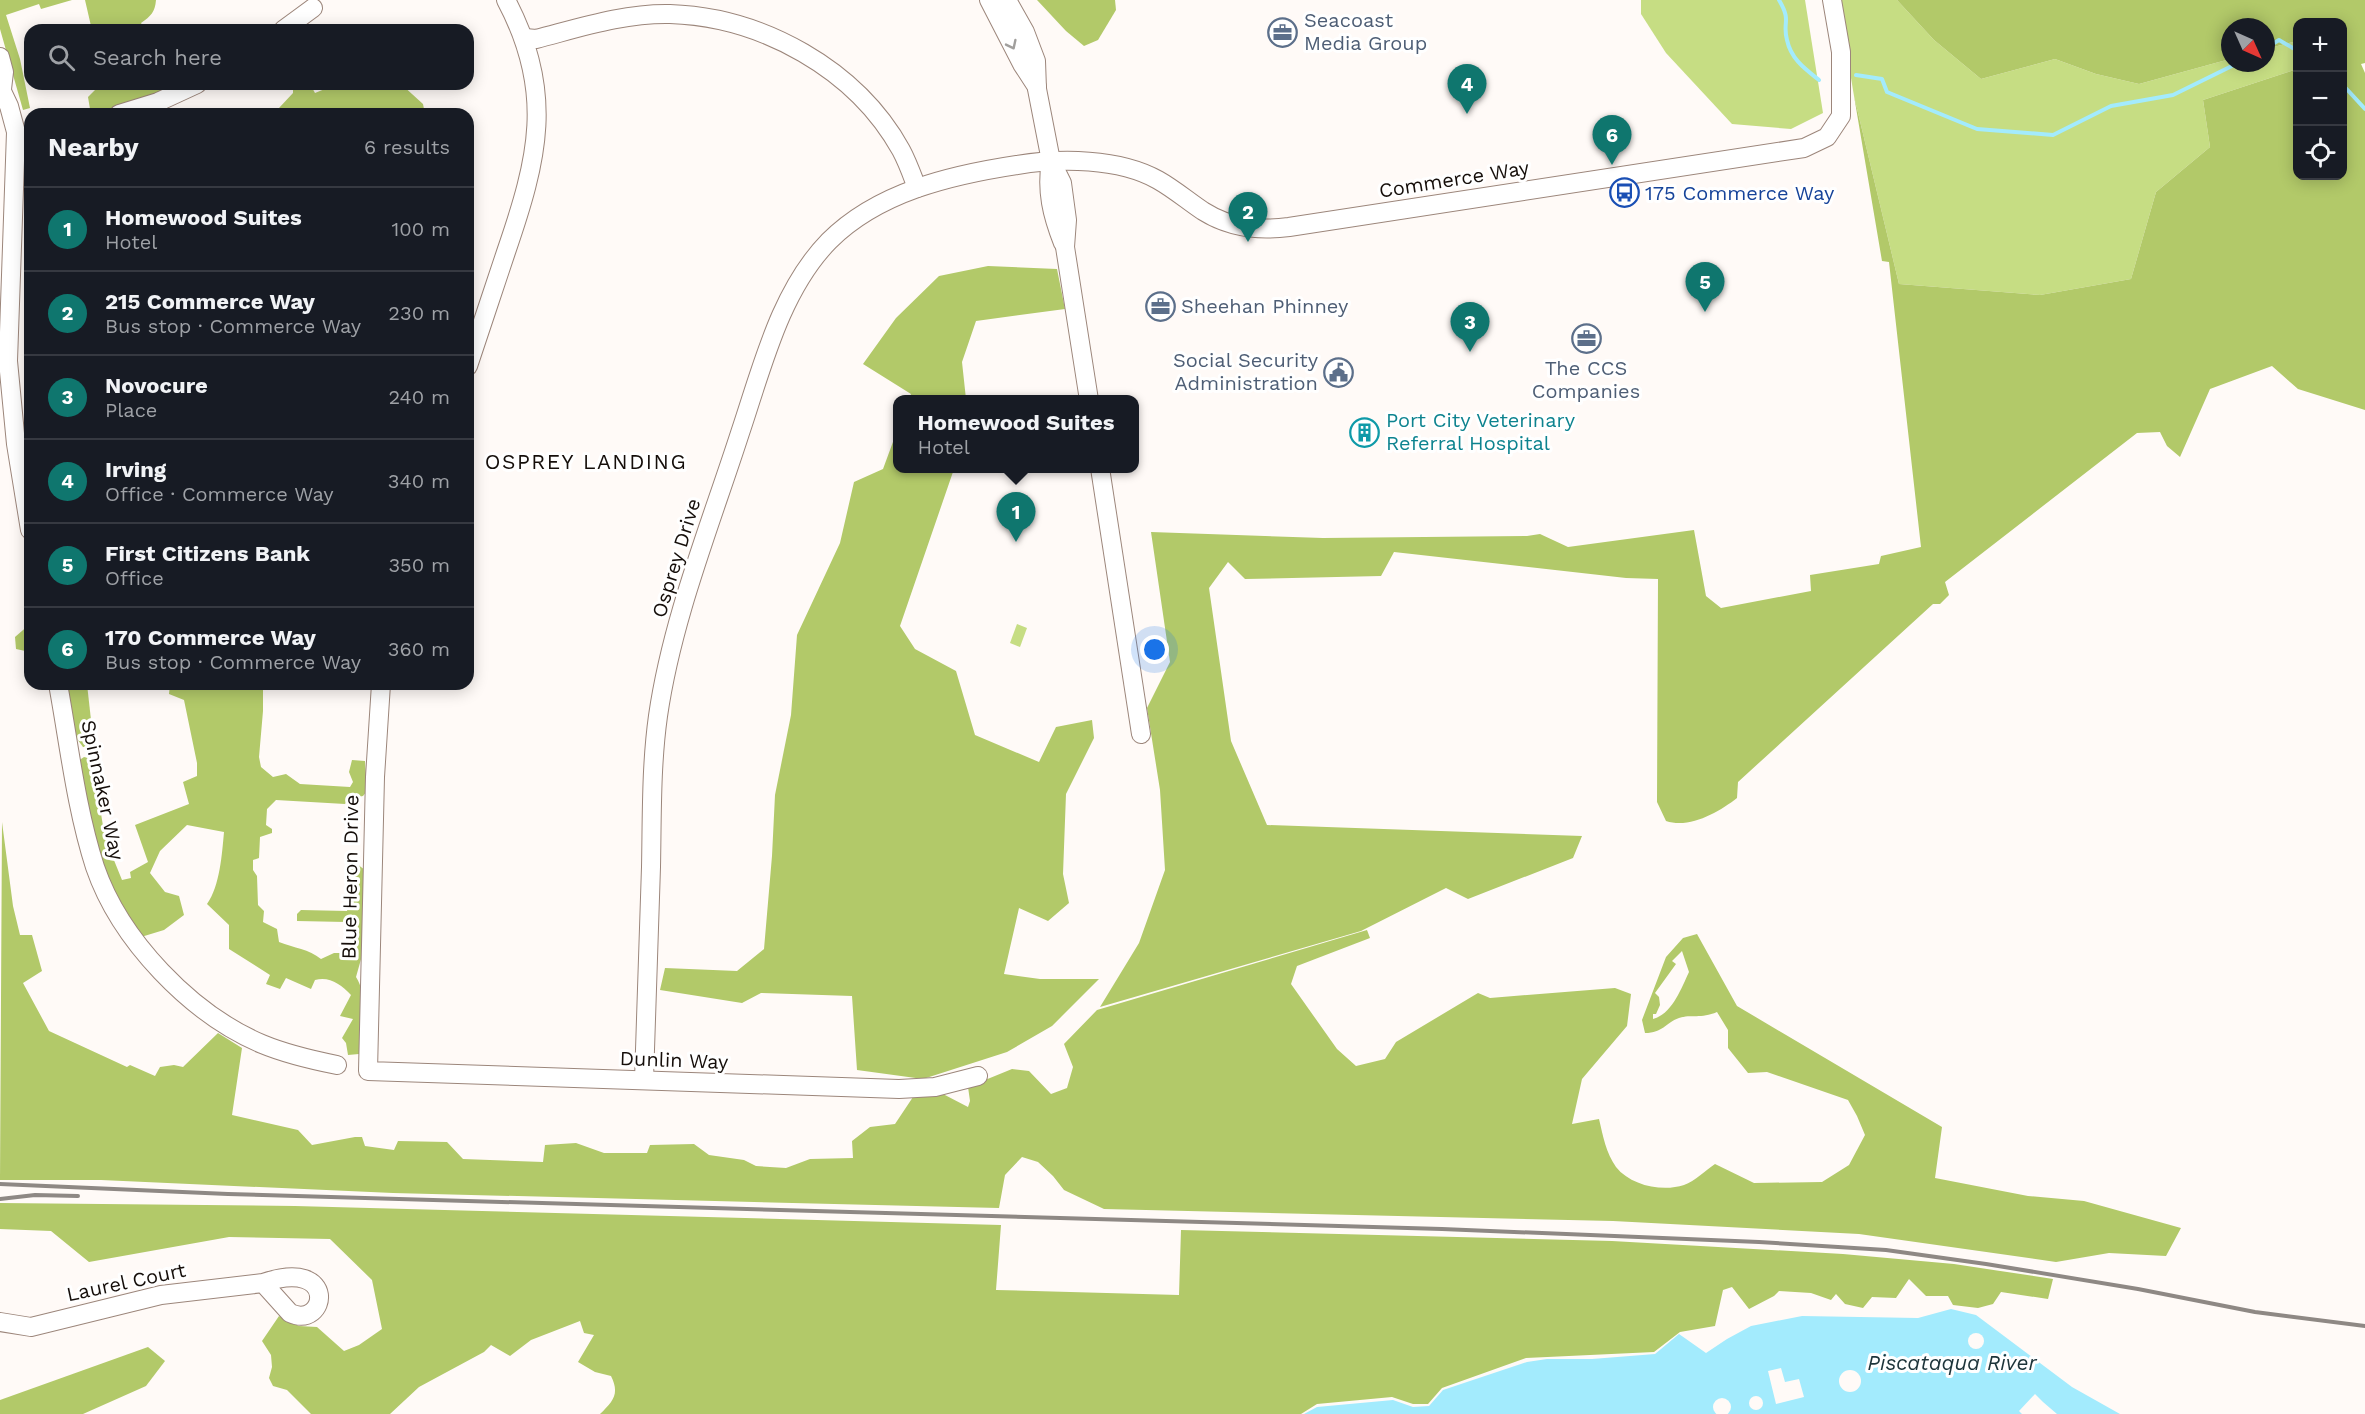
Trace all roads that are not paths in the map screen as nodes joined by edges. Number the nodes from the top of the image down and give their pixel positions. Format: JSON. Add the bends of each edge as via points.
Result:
{"nodes":[{"id":1,"x":506,"y":0,"type":"edge"},
{"id":2,"x":989,"y":0,"type":"edge"},
{"id":3,"x":1007,"y":0,"type":"edge"},
{"id":4,"x":1821,"y":0,"type":"edge"},
{"id":5,"x":1832,"y":0,"type":"edge"},
{"id":6,"x":313,"y":8,"type":"dead end"},
{"id":7,"x":291,"y":24,"type":"edge"},
{"id":8,"x":525,"y":38,"type":"junction"},
{"id":9,"x":0,"y":57,"type":"edge"},
{"id":10,"x":1,"y":88,"type":"edge"},
{"id":11,"x":1037,"y":89,"type":"junction"},
{"id":12,"x":183,"y":90,"type":"edge"},
{"id":13,"x":1841,"y":93,"type":"junction"},
{"id":14,"x":138,"y":108,"type":"edge"},
{"id":15,"x":23,"y":131,"type":"edge"},
{"id":16,"x":1051,"y":161,"type":"junction"},
{"id":17,"x":917,"y":188,"type":"junction"},
{"id":18,"x":474,"y":348,"type":"edge"},
{"id":19,"x":1088,"y":395,"type":"edge"},
{"id":20,"x":1101,"y":473,"type":"edge"},
{"id":21,"x":24,"y":493,"type":"edge"},
{"id":22,"x":59,"y":690,"type":"edge"},
{"id":23,"x":381,"y":690,"type":"edge"},
{"id":24,"x":1141,"y":734,"type":"dead end"},
{"id":25,"x":337,"y":1065,"type":"dead end"},
{"id":26,"x":368,"y":1071,"type":"joint"},
{"id":27,"x":978,"y":1076,"type":"dead end"},
{"id":28,"x":644,"y":1080,"type":"junction"},
{"id":29,"x":263,"y":1283,"type":"dead end"},
{"id":30,"x":0,"y":1322,"type":"edge"}],
"edges":[{"from":1,"to":8,"type":"street"},
{"from":2,"to":11,"type":"street","one_way":true},
{"from":3,"to":11,"type":"street","via":[[1036,61]]},
{"from":4,"to":13,"type":"street","name":"Commerce Way"},
{"from":5,"to":13,"type":"street","name":"Commerce Way","via":[[1841,52]]},
{"from":6,"to":7,"type":"street"},
{"from":8,"to":17,"type":"street","via":[[536,39],[612,20],[669,14],[708,18],[767,33],[827,69],[869,107],[900,148]]},
{"from":8,"to":18,"type":"street","via":[[537,102],[531,174]]},
{"from":9,"to":10,"type":"street","via":[[4,72]]},
{"from":10,"to":15,"type":"street"},
{"from":11,"to":16,"type":"street"},
{"from":12,"to":14,"type":"street"},
{"from":13,"to":16,"type":"street","name":"Commerce Way","via":[[1840,116],[1833,131],[1804,148],[1272,229],[1249,229],[1218,219],[1159,180],[1135,171],[1104,164]]},
{"from":15,"to":21,"type":"street","via":[[16,175],[8,361]]},
{"from":16,"to":17,"type":"street","name":"Osprey Drive","via":[[965,174]]},
{"from":16,"to":19,"type":"street","via":[[1047,182],[1053,218],[1065,247]]},
{"from":17,"to":28,"type":"street","name":"Osprey Drive","via":[[880,205],[842,230],[820,253],[794,291],[758,380],[686,596],[656,737]]},
{"from":20,"to":24,"type":"street"},
{"from":22,"to":25,"type":"street","name":"Spinnaker Way","via":[[90,851],[111,904],[135,939],[164,974],[217,1019],[264,1045]]},
{"from":23,"to":26,"type":"street","name":"Blue Heron Drive"},
{"from":26,"to":28,"type":"street","name":"Dunlin Way"},
{"from":27,"to":28,"type":"street","name":"Dunlin Way","via":[[935,1087],[899,1089]]},
{"from":29,"to":30,"type":"street","name":"Laurel Court","via":[[161,1295],[31,1327]]}]}
